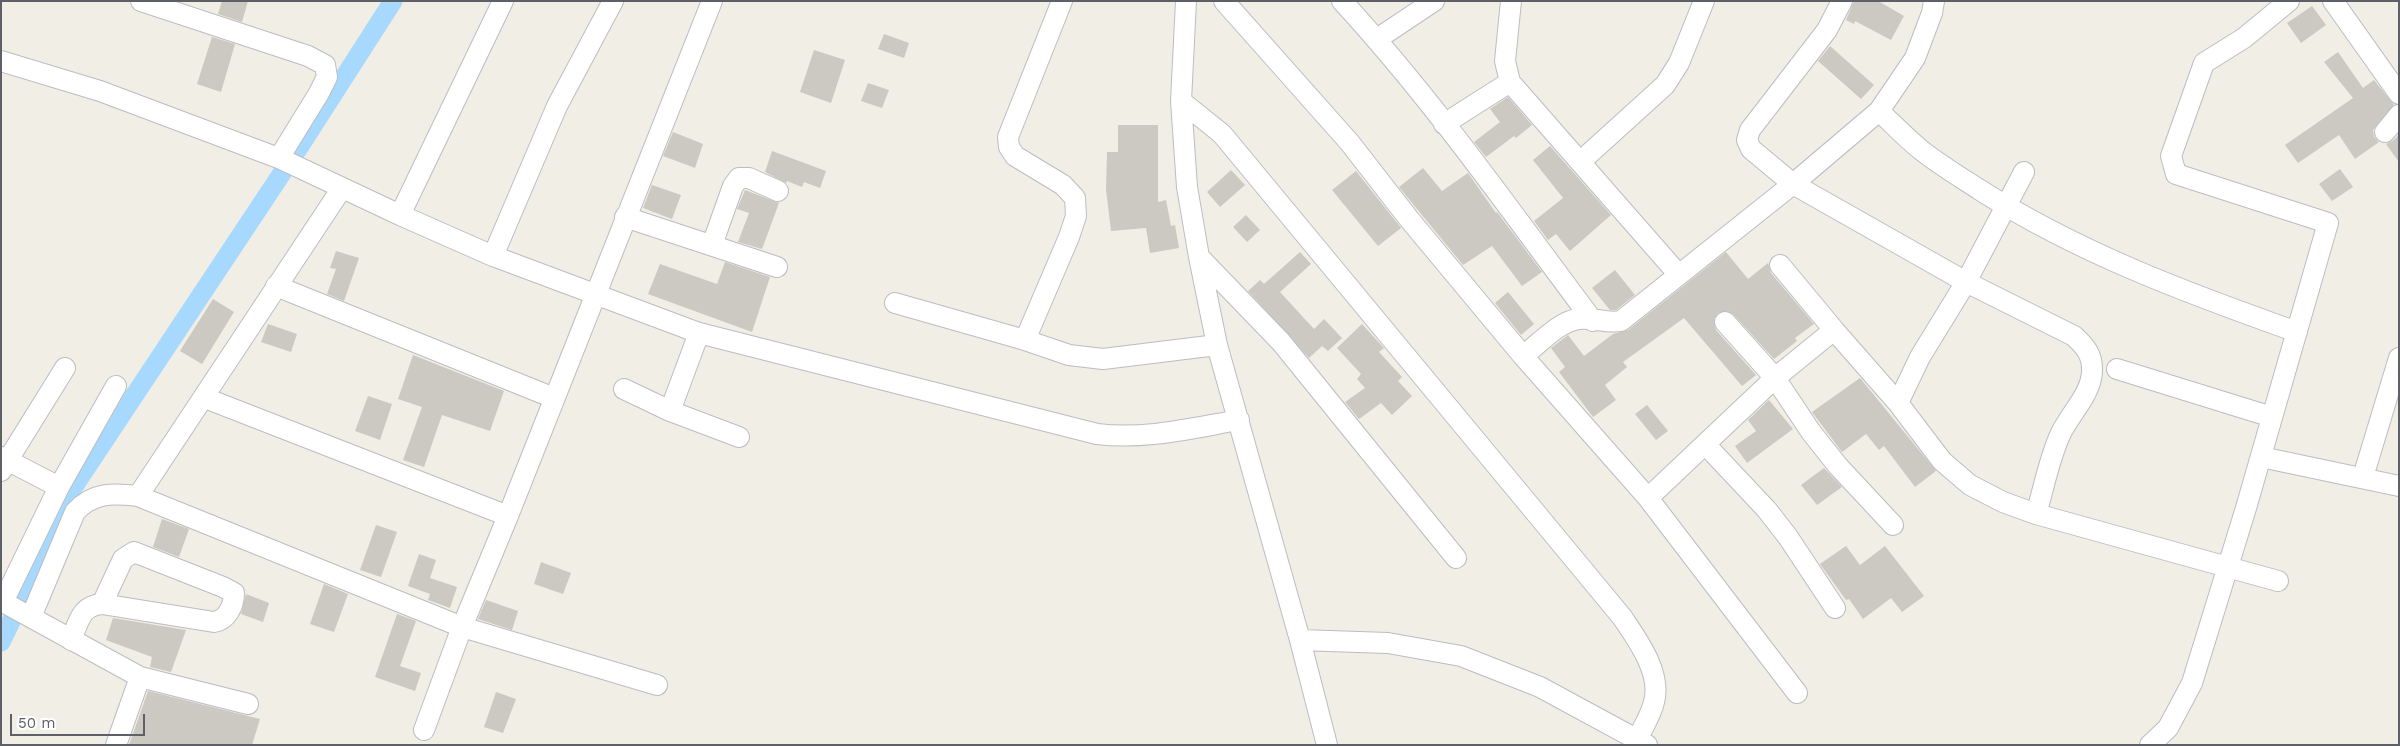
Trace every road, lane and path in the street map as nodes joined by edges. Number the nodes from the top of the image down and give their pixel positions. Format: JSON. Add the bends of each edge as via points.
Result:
{"nodes":[{"id":1,"x":141,"y":1,"type":"edge"},
{"id":2,"x":503,"y":1,"type":"edge"},
{"id":3,"x":613,"y":1,"type":"edge"},
{"id":4,"x":712,"y":1,"type":"edge"},
{"id":5,"x":1062,"y":1,"type":"edge"},
{"id":6,"x":1186,"y":1,"type":"edge"},
{"id":7,"x":1224,"y":1,"type":"edge"},
{"id":8,"x":1342,"y":1,"type":"edge"},
{"id":9,"x":1434,"y":1,"type":"edge"},
{"id":10,"x":1511,"y":1,"type":"edge"},
{"id":11,"x":1704,"y":1,"type":"edge"},
{"id":12,"x":1842,"y":1,"type":"edge"},
{"id":13,"x":1934,"y":1,"type":"edge"},
{"id":14,"x":2289,"y":1,"type":"edge"},
{"id":15,"x":2333,"y":1,"type":"edge"},
{"id":16,"x":1377,"y":39,"type":"junction"},
{"id":17,"x":1,"y":61,"type":"edge"},
{"id":18,"x":1510,"y":82,"type":"junction"},
{"id":19,"x":2399,"y":94,"type":"edge"},
{"id":20,"x":1181,"y":102,"type":"junction"},
{"id":21,"x":1879,"y":111,"type":"junction"},
{"id":22,"x":2399,"y":115,"type":"edge"},
{"id":23,"x":1444,"y":124,"type":"junction"},
{"id":24,"x":2386,"y":132,"type":"dead end"},
{"id":25,"x":280,"y":158,"type":"junction"},
{"id":26,"x":1580,"y":162,"type":"junction"},
{"id":27,"x":2024,"y":172,"type":"dead end"},
{"id":28,"x":334,"y":184,"type":"junction"},
{"id":29,"x":1792,"y":184,"type":"junction"},
{"id":30,"x":778,"y":191,"type":"dead end"},
{"id":31,"x":2006,"y":206,"type":"junction"},
{"id":32,"x":400,"y":215,"type":"junction"},
{"id":33,"x":625,"y":217,"type":"junction"},
{"id":34,"x":712,"y":245,"type":"junction"},
{"id":35,"x":493,"y":256,"type":"junction"},
{"id":36,"x":1199,"y":257,"type":"junction"},
{"id":37,"x":1780,"y":265,"type":"dead end"},
{"id":38,"x":777,"y":267,"type":"dead end"},
{"id":39,"x":1679,"y":275,"type":"junction"},
{"id":40,"x":1966,"y":282,"type":"junction"},
{"id":41,"x":276,"y":286,"type":"junction"},
{"id":42,"x":595,"y":292,"type":"junction"},
{"id":43,"x":895,"y":303,"type":"dead end"},
{"id":44,"x":1594,"y":321,"type":"junction"},
{"id":45,"x":1725,"y":322,"type":"dead end"},
{"id":46,"x":1834,"y":330,"type":"junction"},
{"id":47,"x":2297,"y":332,"type":"junction"},
{"id":48,"x":699,"y":333,"type":"junction"},
{"id":49,"x":1025,"y":340,"type":"junction"},
{"id":50,"x":1217,"y":345,"type":"junction"},
{"id":51,"x":1523,"y":356,"type":"junction"},
{"id":52,"x":2399,"y":358,"type":"edge"},
{"id":53,"x":65,"y":368,"type":"dead end"},
{"id":54,"x":2117,"y":369,"type":"dead end"},
{"id":55,"x":1774,"y":378,"type":"junction"},
{"id":56,"x":116,"y":386,"type":"dead end"},
{"id":57,"x":624,"y":389,"type":"dead end"},
{"id":58,"x":205,"y":398,"type":"junction"},
{"id":59,"x":554,"y":398,"type":"junction"},
{"id":60,"x":1898,"y":403,"type":"junction"},
{"id":61,"x":670,"y":411,"type":"junction"},
{"id":62,"x":2272,"y":417,"type":"junction"},
{"id":63,"x":1239,"y":420,"type":"junction"},
{"id":64,"x":739,"y":436,"type":"dead end"},
{"id":65,"x":1705,"y":444,"type":"junction"},
{"id":66,"x":2261,"y":457,"type":"junction"},
{"id":67,"x":3,"y":463,"type":"edge"},
{"id":68,"x":2363,"y":477,"type":"junction"},
{"id":69,"x":2399,"y":486,"type":"edge"},
{"id":70,"x":59,"y":487,"type":"junction"},
{"id":71,"x":138,"y":496,"type":"junction"},
{"id":72,"x":1648,"y":498,"type":"junction"},
{"id":73,"x":2036,"y":514,"type":"junction"},
{"id":74,"x":508,"y":516,"type":"junction"},
{"id":75,"x":1894,"y":524,"type":"dead end"},
{"id":76,"x":1456,"y":558,"type":"dead end"},
{"id":77,"x":2227,"y":567,"type":"junction"},
{"id":78,"x":2278,"y":581,"type":"dead end"},
{"id":79,"x":3,"y":602,"type":"edge"},
{"id":80,"x":102,"y":604,"type":"junction"},
{"id":81,"x":1835,"y":608,"type":"dead end"},
{"id":82,"x":30,"y":617,"type":"junction"},
{"id":83,"x":462,"y":627,"type":"junction"},
{"id":84,"x":71,"y":640,"type":"junction"},
{"id":85,"x":1300,"y":640,"type":"junction"},
{"id":86,"x":140,"y":677,"type":"junction"},
{"id":87,"x":657,"y":685,"type":"dead end"},
{"id":88,"x":1797,"y":693,"type":"dead end"},
{"id":89,"x":248,"y":704,"type":"dead end"},
{"id":90,"x":424,"y":730,"type":"dead end"},
{"id":91,"x":1642,"y":742,"type":"edge"},
{"id":92,"x":116,"y":745,"type":"edge"},
{"id":93,"x":1327,"y":745,"type":"edge"},
{"id":94,"x":2150,"y":745,"type":"edge"}],
"edges":[{"from":1,"to":25,"type":"street","via":[[308,56],[325,65],[327,77]]},
{"from":2,"to":32,"type":"street"},
{"from":3,"to":35,"type":"street","via":[[557,106]]},
{"from":4,"to":33,"type":"street"},
{"from":5,"to":49,"type":"street","via":[[1008,137],[1014,156],[1063,185],[1075,198],[1076,216],[1069,238]]},
{"from":6,"to":20,"type":"street"},
{"from":7,"to":51,"type":"street","via":[[1350,143],[1409,220]]},
{"from":8,"to":16,"type":"street"},
{"from":9,"to":16,"type":"street"},
{"from":10,"to":18,"type":"street","via":[[1505,61]]},
{"from":11,"to":26,"type":"street","via":[[1679,63],[1665,85]]},
{"from":12,"to":29,"type":"street","via":[[1827,30],[1750,130],[1748,140],[1752,149]]},
{"from":13,"to":21,"type":"street","via":[[1915,58]]},
{"from":14,"to":47,"type":"street","via":[[2244,38],[2204,63],[2171,156],[2176,174],[2328,223]]},
{"from":15,"to":19,"type":"street"},
{"from":16,"to":23,"type":"street"},
{"from":17,"to":25,"type":"street","via":[[100,91]]},
{"from":18,"to":23,"type":"street"},
{"from":18,"to":26,"type":"street"},
{"from":20,"to":36,"type":"street","via":[[1187,188]]},
{"from":20,"to":91,"type":"street","via":[[1222,134],[1622,616],[1638,641],[1656,688]]},
{"from":21,"to":29,"type":"street"},
{"from":21,"to":31,"type":"street","via":[[1921,150]]},
{"from":22,"to":24,"type":"street"},
{"from":23,"to":44,"type":"street"},
{"from":25,"to":28,"type":"street"},
{"from":26,"to":39,"type":"street"},
{"from":27,"to":31,"type":"street"},
{"from":28,"to":32,"type":"street"},
{"from":28,"to":41,"type":"street"},
{"from":29,"to":39,"type":"street"},
{"from":29,"to":40,"type":"street"},
{"from":30,"to":34,"type":"street","via":[[748,178],[739,178],[733,186]]},
{"from":31,"to":40,"type":"street"},
{"from":31,"to":47,"type":"street","via":[[2080,247],[2190,294]]},
{"from":32,"to":35,"type":"street"},
{"from":33,"to":34,"type":"street"},
{"from":33,"to":42,"type":"street"},
{"from":34,"to":38,"type":"street"},
{"from":35,"to":42,"type":"street"},
{"from":36,"to":50,"type":"street"},
{"from":36,"to":76,"type":"street","via":[[1281,342]]},
{"from":37,"to":46,"type":"street"},
{"from":39,"to":44,"type":"street","via":[[1621,321],[1609,324]]},
{"from":40,"to":60,"type":"street","via":[[1920,357]]},
{"from":40,"to":73,"type":"street","via":[[2074,336],[2086,347],[2092,360],[2092,374],[2061,433]]},
{"from":41,"to":58,"type":"street"},
{"from":41,"to":59,"type":"street"},
{"from":42,"to":48,"type":"street"},
{"from":42,"to":59,"type":"street"},
{"from":43,"to":49,"type":"street"},
{"from":44,"to":51,"type":"street","via":[[1579,319],[1565,323]]},
{"from":45,"to":55,"type":"street"},
{"from":46,"to":55,"type":"street"},
{"from":46,"to":60,"type":"street"},
{"from":47,"to":62,"type":"street"},
{"from":48,"to":61,"type":"street"},
{"from":48,"to":63,"type":"street","via":[[1097,434],[1149,435]]},
{"from":49,"to":50,"type":"street","via":[[1069,355],[1103,359]]},
{"from":50,"to":63,"type":"street"},
{"from":51,"to":72,"type":"street"},
{"from":52,"to":68,"type":"street"},
{"from":53,"to":67,"type":"street"},
{"from":54,"to":62,"type":"street"},
{"from":55,"to":65,"type":"street"},
{"from":55,"to":75,"type":"street","via":[[1838,466]]},
{"from":56,"to":70,"type":"street"},
{"from":57,"to":61,"type":"street"},
{"from":58,"to":71,"type":"street"},
{"from":58,"to":74,"type":"street"},
{"from":59,"to":74,"type":"street"},
{"from":60,"to":73,"type":"street","via":[[1942,461],[1970,485]]},
{"from":61,"to":64,"type":"street"},
{"from":62,"to":66,"type":"street"},
{"from":63,"to":85,"type":"street"},
{"from":65,"to":72,"type":"street"},
{"from":65,"to":81,"type":"street","via":[[1772,517]]},
{"from":66,"to":68,"type":"street"},
{"from":66,"to":77,"type":"street"},
{"from":67,"to":70,"type":"street"},
{"from":68,"to":69,"type":"street"},
{"from":70,"to":79,"type":"street"},
{"from":71,"to":82,"type":"street","via":[[114,493],[84,502],[75,512]]},
{"from":71,"to":83,"type":"street"},
{"from":72,"to":88,"type":"street"},
{"from":73,"to":77,"type":"street"},
{"from":74,"to":83,"type":"street"},
{"from":77,"to":78,"type":"street"},
{"from":77,"to":94,"type":"street","via":[[2192,683],[2168,728]]},
{"from":79,"to":82,"type":"street"},
{"from":80,"to":80,"type":"street","via":[[123,559],[134,552],[234,594],[229,612],[221,621],[214,622]]},
{"from":80,"to":84,"type":"street","via":[[88,607]]},
{"from":82,"to":84,"type":"street"},
{"from":83,"to":87,"type":"street"},
{"from":83,"to":90,"type":"street"},
{"from":84,"to":86,"type":"street"},
{"from":85,"to":91,"type":"street","via":[[1388,643],[1461,656],[1540,687]]},
{"from":85,"to":93,"type":"street"},
{"from":86,"to":89,"type":"street"},
{"from":86,"to":92,"type":"street"}]}
